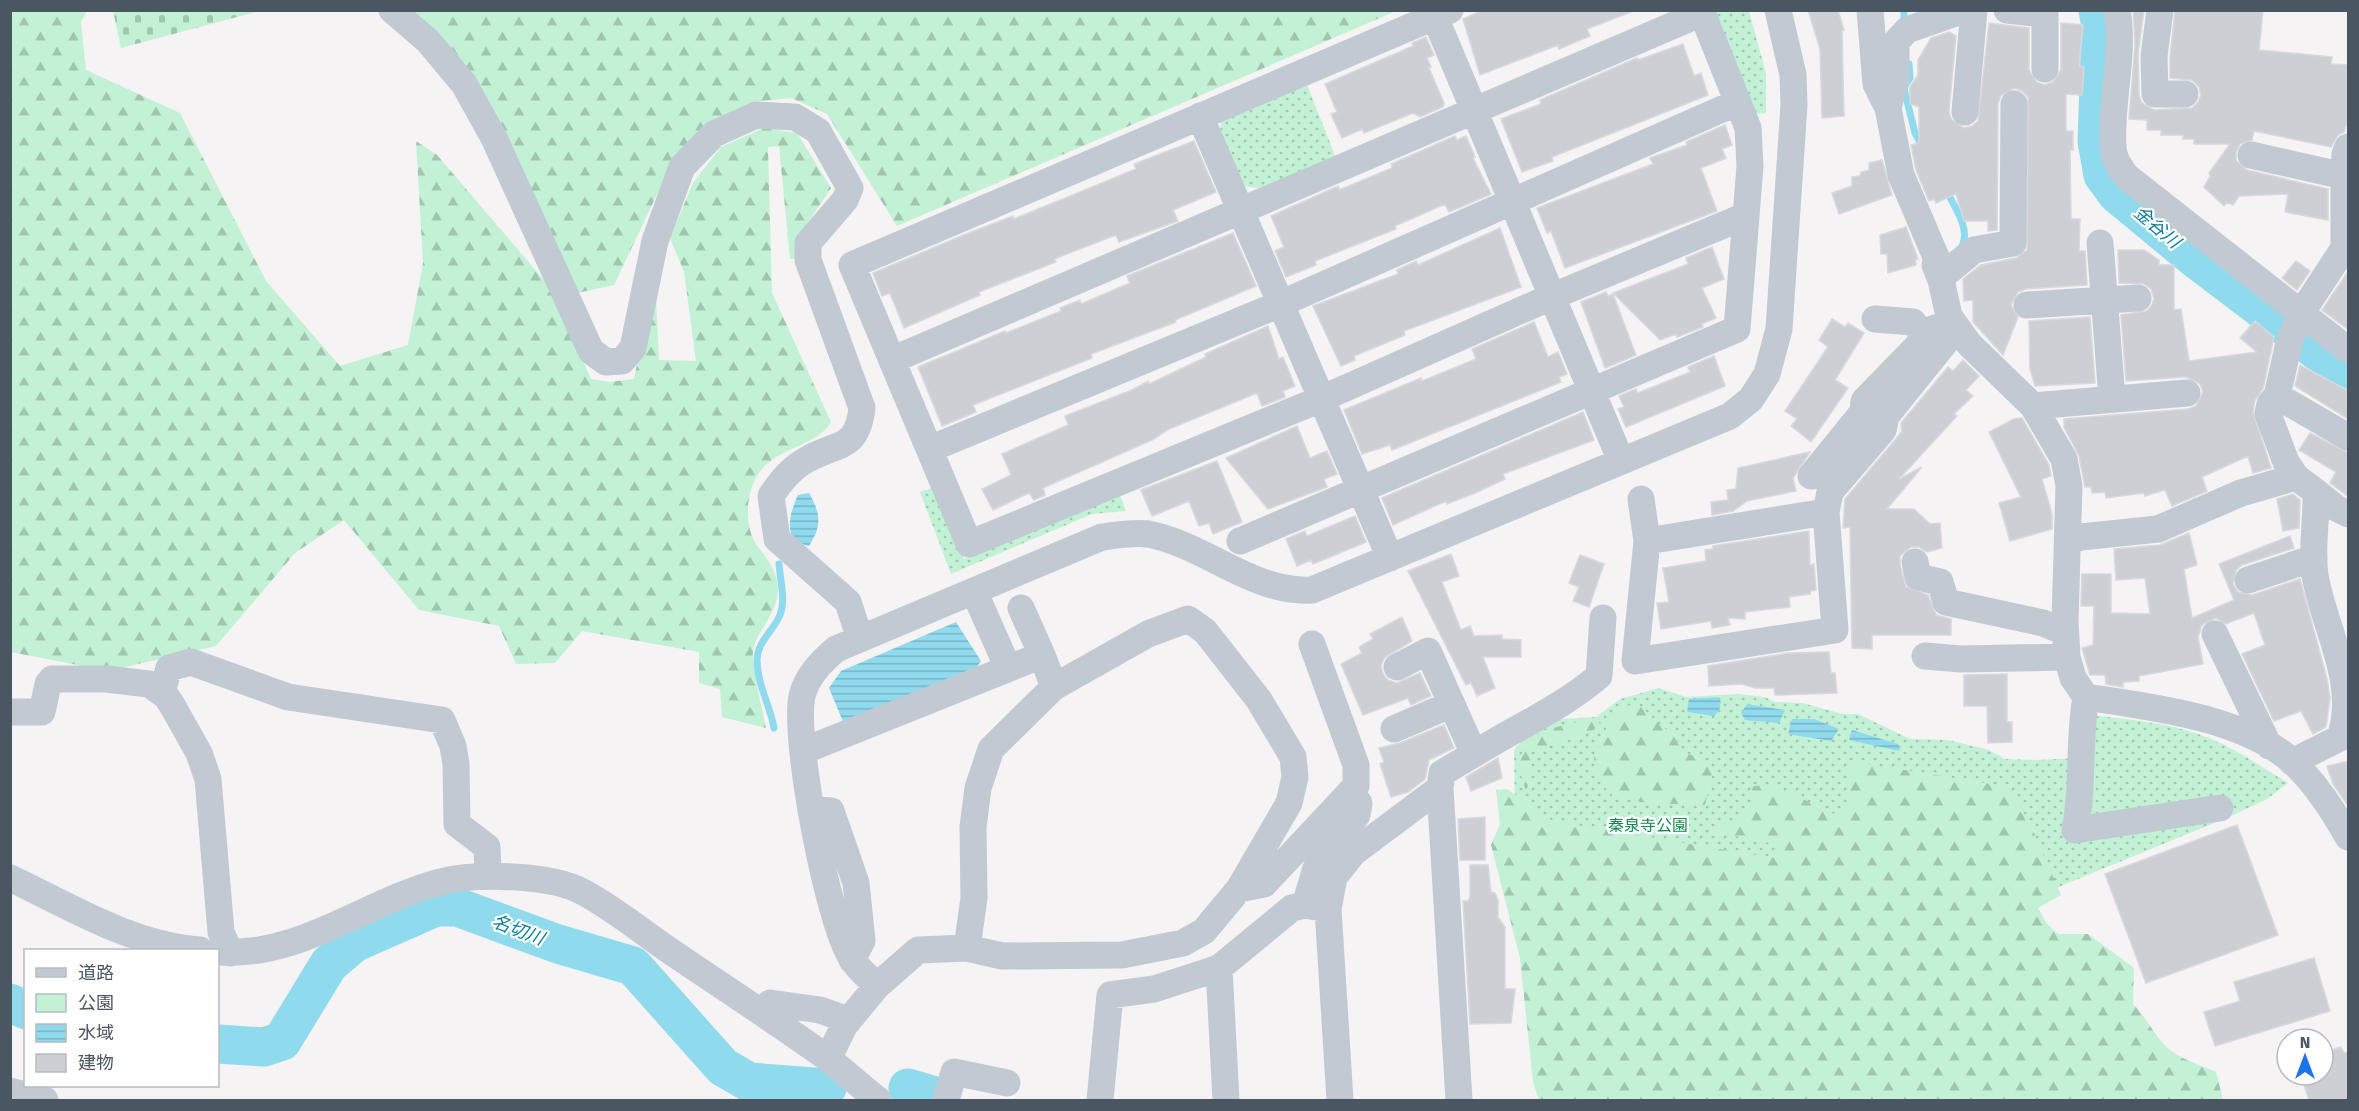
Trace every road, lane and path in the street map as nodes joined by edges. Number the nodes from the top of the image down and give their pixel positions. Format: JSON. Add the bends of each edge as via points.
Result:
{"nodes":[{"id":1,"x":392,"y":10,"type":"edge"},
{"id":2,"x":1778,"y":10,"type":"edge"},
{"id":3,"x":1870,"y":10,"type":"edge"},
{"id":4,"x":1964,"y":10,"type":"edge"},
{"id":5,"x":1974,"y":10,"type":"edge"},
{"id":6,"x":2007,"y":10,"type":"edge"},
{"id":7,"x":2117,"y":10,"type":"edge"},
{"id":8,"x":2160,"y":10,"type":"edge"},
{"id":9,"x":1701,"y":12,"type":"edge"},
{"id":10,"x":1443,"y":14,"type":"edge"},
{"id":11,"x":2045,"y":69,"type":"dead end"},
{"id":12,"x":2185,"y":94,"type":"dead end"},
{"id":13,"x":1737,"y":102,"type":"junction"},
{"id":14,"x":2014,"y":104,"type":"dead end"},
{"id":15,"x":1888,"y":108,"type":"junction"},
{"id":16,"x":1474,"y":112,"type":"junction"},
{"id":17,"x":1965,"y":112,"type":"dead end"},
{"id":18,"x":1200,"y":116,"type":"junction"},
{"id":19,"x":2349,"y":147,"type":"edge"},
{"id":20,"x":2251,"y":155,"type":"dead end"},
{"id":21,"x":2343,"y":176,"type":"junction"},
{"id":22,"x":1512,"y":203,"type":"junction"},
{"id":23,"x":1241,"y":213,"type":"junction"},
{"id":24,"x":1745,"y":216,"type":"junction"},
{"id":25,"x":1907,"y":216,"type":"dead end"},
{"id":26,"x":2100,"y":243,"type":"dead end"},
{"id":27,"x":1932,"y":278,"type":"junction"},
{"id":28,"x":1551,"y":297,"type":"junction"},
{"id":29,"x":2138,"y":298,"type":"dead end"},
{"id":30,"x":2104,"y":300,"type":"junction"},
{"id":31,"x":1280,"y":304,"type":"junction"},
{"id":32,"x":2027,"y":305,"type":"dead end"},
{"id":33,"x":1951,"y":317,"type":"junction"},
{"id":34,"x":1875,"y":319,"type":"dead end"},
{"id":35,"x":2296,"y":326,"type":"junction"},
{"id":36,"x":1926,"y":338,"type":"junction"},
{"id":37,"x":2349,"y":350,"type":"edge"},
{"id":38,"x":892,"y":360,"type":"junction"},
{"id":39,"x":1592,"y":392,"type":"junction"},
{"id":40,"x":2187,"y":393,"type":"dead end"},
{"id":41,"x":2277,"y":396,"type":"junction"},
{"id":42,"x":1321,"y":399,"type":"junction"},
{"id":43,"x":2112,"y":399,"type":"junction"},
{"id":44,"x":2033,"y":406,"type":"junction"},
{"id":45,"x":2349,"y":437,"type":"edge"},
{"id":46,"x":930,"y":449,"type":"junction"},
{"id":47,"x":1621,"y":461,"type":"junction"},
{"id":48,"x":1812,"y":476,"type":"dead end"},
{"id":49,"x":2306,"y":484,"type":"junction"},
{"id":50,"x":1360,"y":490,"type":"junction"},
{"id":51,"x":1641,"y":499,"type":"dead end"},
{"id":52,"x":1826,"y":512,"type":"junction"},
{"id":53,"x":2349,"y":514,"type":"edge"},
{"id":54,"x":1240,"y":541,"type":"dead end"},
{"id":55,"x":1647,"y":541,"type":"junction"},
{"id":56,"x":2068,"y":542,"type":"junction"},
{"id":57,"x":1390,"y":558,"type":"junction"},
{"id":58,"x":2314,"y":558,"type":"junction"},
{"id":59,"x":1915,"y":562,"type":"dead end"},
{"id":60,"x":2248,"y":580,"type":"dead end"},
{"id":61,"x":974,"y":591,"type":"junction"},
{"id":62,"x":1021,"y":608,"type":"dead end"},
{"id":63,"x":1603,"y":618,"type":"dead end"},
{"id":64,"x":2216,"y":634,"type":"dead end"},
{"id":65,"x":860,"y":639,"type":"junction"},
{"id":66,"x":1312,"y":644,"type":"dead end"},
{"id":67,"x":2066,"y":645,"type":"junction"},
{"id":68,"x":1042,"y":655,"type":"junction"},
{"id":69,"x":1925,"y":656,"type":"dead end"},
{"id":70,"x":1397,"y":666,"type":"dead end"},
{"id":71,"x":1008,"y":668,"type":"junction"},
{"id":72,"x":1054,"y":687,"type":"junction"},
{"id":73,"x":159,"y":691,"type":"junction"},
{"id":74,"x":2086,"y":697,"type":"junction"},
{"id":75,"x":1452,"y":704,"type":"junction"},
{"id":76,"x":10,"y":712,"type":"edge"},
{"id":77,"x":1394,"y":729,"type":"dead end"},
{"id":78,"x":2269,"y":746,"type":"junction"},
{"id":79,"x":803,"y":751,"type":"junction"},
{"id":80,"x":1474,"y":754,"type":"junction"},
{"id":81,"x":2292,"y":762,"type":"junction"},
{"id":82,"x":1440,"y":788,"type":"junction"},
{"id":83,"x":1350,"y":792,"type":"junction"},
{"id":84,"x":2220,"y":808,"type":"dead end"},
{"id":85,"x":2349,"y":837,"type":"edge"},
{"id":86,"x":488,"y":875,"type":"junction"},
{"id":87,"x":10,"y":878,"type":"edge"},
{"id":88,"x":1239,"y":889,"type":"junction"},
{"id":89,"x":1317,"y":907,"type":"junction"},
{"id":90,"x":129,"y":942,"type":"edge"},
{"id":91,"x":967,"y":948,"type":"junction"},
{"id":92,"x":177,"y":949,"type":"edge"},
{"id":93,"x":224,"y":952,"type":"edge"},
{"id":94,"x":1219,"y":968,"type":"junction"},
{"id":95,"x":877,"y":986,"type":"junction"},
{"id":96,"x":770,"y":1003,"type":"dead end"},
{"id":97,"x":848,"y":1020,"type":"junction"},
{"id":98,"x":828,"y":1059,"type":"junction"},
{"id":99,"x":1007,"y":1083,"type":"dead end"},
{"id":100,"x":10,"y":1091,"type":"edge"},
{"id":101,"x":946,"y":1099,"type":"edge"},
{"id":102,"x":876,"y":1100,"type":"edge"},
{"id":103,"x":45,"y":1101,"type":"edge"},
{"id":104,"x":1100,"y":1101,"type":"edge"},
{"id":105,"x":1226,"y":1101,"type":"edge"},
{"id":106,"x":1340,"y":1101,"type":"edge"},
{"id":107,"x":1459,"y":1101,"type":"edge"}],
"edges":[{"from":1,"to":65,"type":"street","via":[[428,41],[464,84],[494,138],[591,351],[606,362],[622,361],[633,348],[655,241],[682,167],[714,134],[756,115],[795,117],[818,131],[850,188],[845,200],[808,243],[808,261],[862,408],[860,428],[846,443],[807,459],[785,476],[771,496],[777,539],[848,602]]},
{"from":2,"to":47,"type":"street","via":[[1793,75],[1794,105],[1779,329],[1767,374],[1751,399],[1730,416]]},
{"from":3,"to":15,"type":"street","via":[[1876,84]]},
{"from":4,"to":15,"type":"street","via":[[1907,30],[1899,37],[1896,78]]},
{"from":5,"to":17,"type":"street"},
{"from":6,"to":11,"type":"street","via":[[2045,14]]},
{"from":7,"to":35,"type":"street","via":[[2120,52],[2112,146],[2118,165]]},
{"from":8,"to":12,"type":"street","via":[[2154,56],[2155,94]]},
{"from":9,"to":13,"type":"street"},
{"from":9,"to":16,"type":"street"},
{"from":10,"to":16,"type":"street"},
{"from":10,"to":18,"type":"street"},
{"from":13,"to":22,"type":"street"},
{"from":13,"to":24,"type":"street","via":[[1748,128],[1750,166]]},
{"from":14,"to":27,"type":"street","via":[[2013,243],[1974,250]]},
{"from":15,"to":27,"type":"street","via":[[1901,175],[1936,257]]},
{"from":16,"to":22,"type":"street"},
{"from":16,"to":23,"type":"street"},
{"from":18,"to":23,"type":"street"},
{"from":18,"to":38,"type":"street","via":[[852,264]]},
{"from":19,"to":21,"type":"street"},
{"from":20,"to":21,"type":"street"},
{"from":21,"to":35,"type":"street","via":[[2343,248]]},
{"from":22,"to":28,"type":"street"},
{"from":22,"to":31,"type":"street"},
{"from":23,"to":31,"type":"street"},
{"from":23,"to":38,"type":"street"},
{"from":24,"to":28,"type":"street"},
{"from":24,"to":39,"type":"street","via":[[1737,329]]},
{"from":25,"to":27,"type":"street"},
{"from":26,"to":30,"type":"street"},
{"from":27,"to":33,"type":"street"},
{"from":28,"to":39,"type":"street"},
{"from":28,"to":42,"type":"street"},
{"from":29,"to":30,"type":"street"},
{"from":30,"to":32,"type":"street"},
{"from":30,"to":43,"type":"street"},
{"from":31,"to":42,"type":"street"},
{"from":31,"to":46,"type":"street"},
{"from":33,"to":36,"type":"street"},
{"from":33,"to":44,"type":"street","via":[[1969,344]]},
{"from":33,"to":52,"type":"street","via":[[1886,416],[1883,430],[1830,492]]},
{"from":34,"to":36,"type":"street","via":[[1913,322]]},
{"from":35,"to":37,"type":"street"},
{"from":35,"to":41,"type":"street"},
{"from":36,"to":48,"type":"street","via":[[1864,401],[1863,412]]},
{"from":38,"to":46,"type":"street"},
{"from":39,"to":47,"type":"street"},
{"from":39,"to":50,"type":"street"},
{"from":40,"to":43,"type":"street"},
{"from":41,"to":45,"type":"street"},
{"from":41,"to":49,"type":"street","via":[[2270,404],[2269,420],[2286,462]]},
{"from":42,"to":46,"type":"street","via":[[969,544]]},
{"from":42,"to":50,"type":"street"},
{"from":43,"to":44,"type":"street"},
{"from":44,"to":56,"type":"street","via":[[2067,466]]},
{"from":47,"to":57,"type":"street"},
{"from":49,"to":53,"type":"street"},
{"from":49,"to":56,"type":"street","via":[[2241,493],[2158,529],[2081,537]]},
{"from":49,"to":58,"type":"street"},
{"from":50,"to":54,"type":"street"},
{"from":50,"to":57,"type":"street"},
{"from":51,"to":55,"type":"street"},
{"from":52,"to":55,"type":"street"},
{"from":52,"to":55,"type":"street","via":[[1835,630],[1635,661]]},
{"from":56,"to":67,"type":"street"},
{"from":57,"to":61,"type":"street","via":[[1312,590],[1291,591],[1268,586],[1168,540],[1127,534],[1102,537]]},
{"from":58,"to":60,"type":"street"},
{"from":58,"to":81,"type":"street","via":[[2319,594],[2345,676],[2345,721],[2340,738]]},
{"from":59,"to":67,"type":"street","via":[[1918,577],[1940,582],[1946,602],[2043,623]]},
{"from":61,"to":65,"type":"street"},
{"from":61,"to":71,"type":"street"},
{"from":62,"to":68,"type":"street"},
{"from":63,"to":80,"type":"street","via":[[1599,676],[1556,710]]},
{"from":64,"to":78,"type":"street"},
{"from":65,"to":79,"type":"street","via":[[836,649],[808,680],[800,719]]},
{"from":66,"to":83,"type":"street","via":[[1356,765],[1356,786]]},
{"from":67,"to":69,"type":"street","via":[[1961,659]]},
{"from":67,"to":74,"type":"street","via":[[2073,678]]},
{"from":68,"to":71,"type":"street"},
{"from":68,"to":72,"type":"street"},
{"from":70,"to":75,"type":"street","via":[[1428,651]]},
{"from":71,"to":79,"type":"street"},
{"from":72,"to":88,"type":"street","via":[[1148,634],[1188,619],[1204,632],[1259,700],[1293,757],[1295,777],[1289,803]]},
{"from":72,"to":91,"type":"street","via":[[991,749],[978,788],[973,827],[974,898]]},
{"from":73,"to":76,"type":"street","via":[[149,684],[120,680],[52,679],[42,712]]},
{"from":73,"to":86,"type":"street","via":[[169,668],[191,663],[288,697],[441,720],[456,764],[457,824],[487,847]]},
{"from":73,"to":93,"type":"street","via":[[172,705],[199,753],[208,779]]},
{"from":74,"to":78,"type":"street","via":[[2214,721]]},
{"from":74,"to":84,"type":"street","via":[[2080,807],[2075,830]]},
{"from":75,"to":77,"type":"street"},
{"from":75,"to":80,"type":"street"},
{"from":78,"to":81,"type":"street"},
{"from":79,"to":95,"type":"street","via":[[811,809],[840,933],[852,960]]},
{"from":80,"to":82,"type":"street","via":[[1442,773]]},
{"from":81,"to":85,"type":"street","via":[[2331,807]]},
{"from":82,"to":89,"type":"street","via":[[1353,853]]},
{"from":82,"to":107,"type":"street"},
{"from":83,"to":88,"type":"street","via":[[1264,885]]},
{"from":83,"to":89,"type":"street","via":[[1359,803],[1357,815],[1316,868]]},
{"from":86,"to":93,"type":"street","via":[[441,882],[406,894],[314,936]]},
{"from":86,"to":98,"type":"street","via":[[527,878],[581,891]]},
{"from":87,"to":90,"type":"street"},
{"from":88,"to":91,"type":"street","via":[[1204,931],[1183,943],[1158,950],[1122,955],[1002,956]]},
{"from":89,"to":94,"type":"street","via":[[1292,908]]},
{"from":89,"to":106,"type":"street"},
{"from":90,"to":92,"type":"street"},
{"from":91,"to":95,"type":"street","via":[[918,950]]},
{"from":94,"to":104,"type":"street","via":[[1154,989],[1110,995]]},
{"from":94,"to":105,"type":"street"},
{"from":95,"to":97,"type":"street"},
{"from":96,"to":97,"type":"street","via":[[820,1010]]},
{"from":97,"to":98,"type":"street"},
{"from":98,"to":102,"type":"street"},
{"from":99,"to":101,"type":"street","via":[[954,1072]]},
{"from":100,"to":103,"type":"street"}]}
